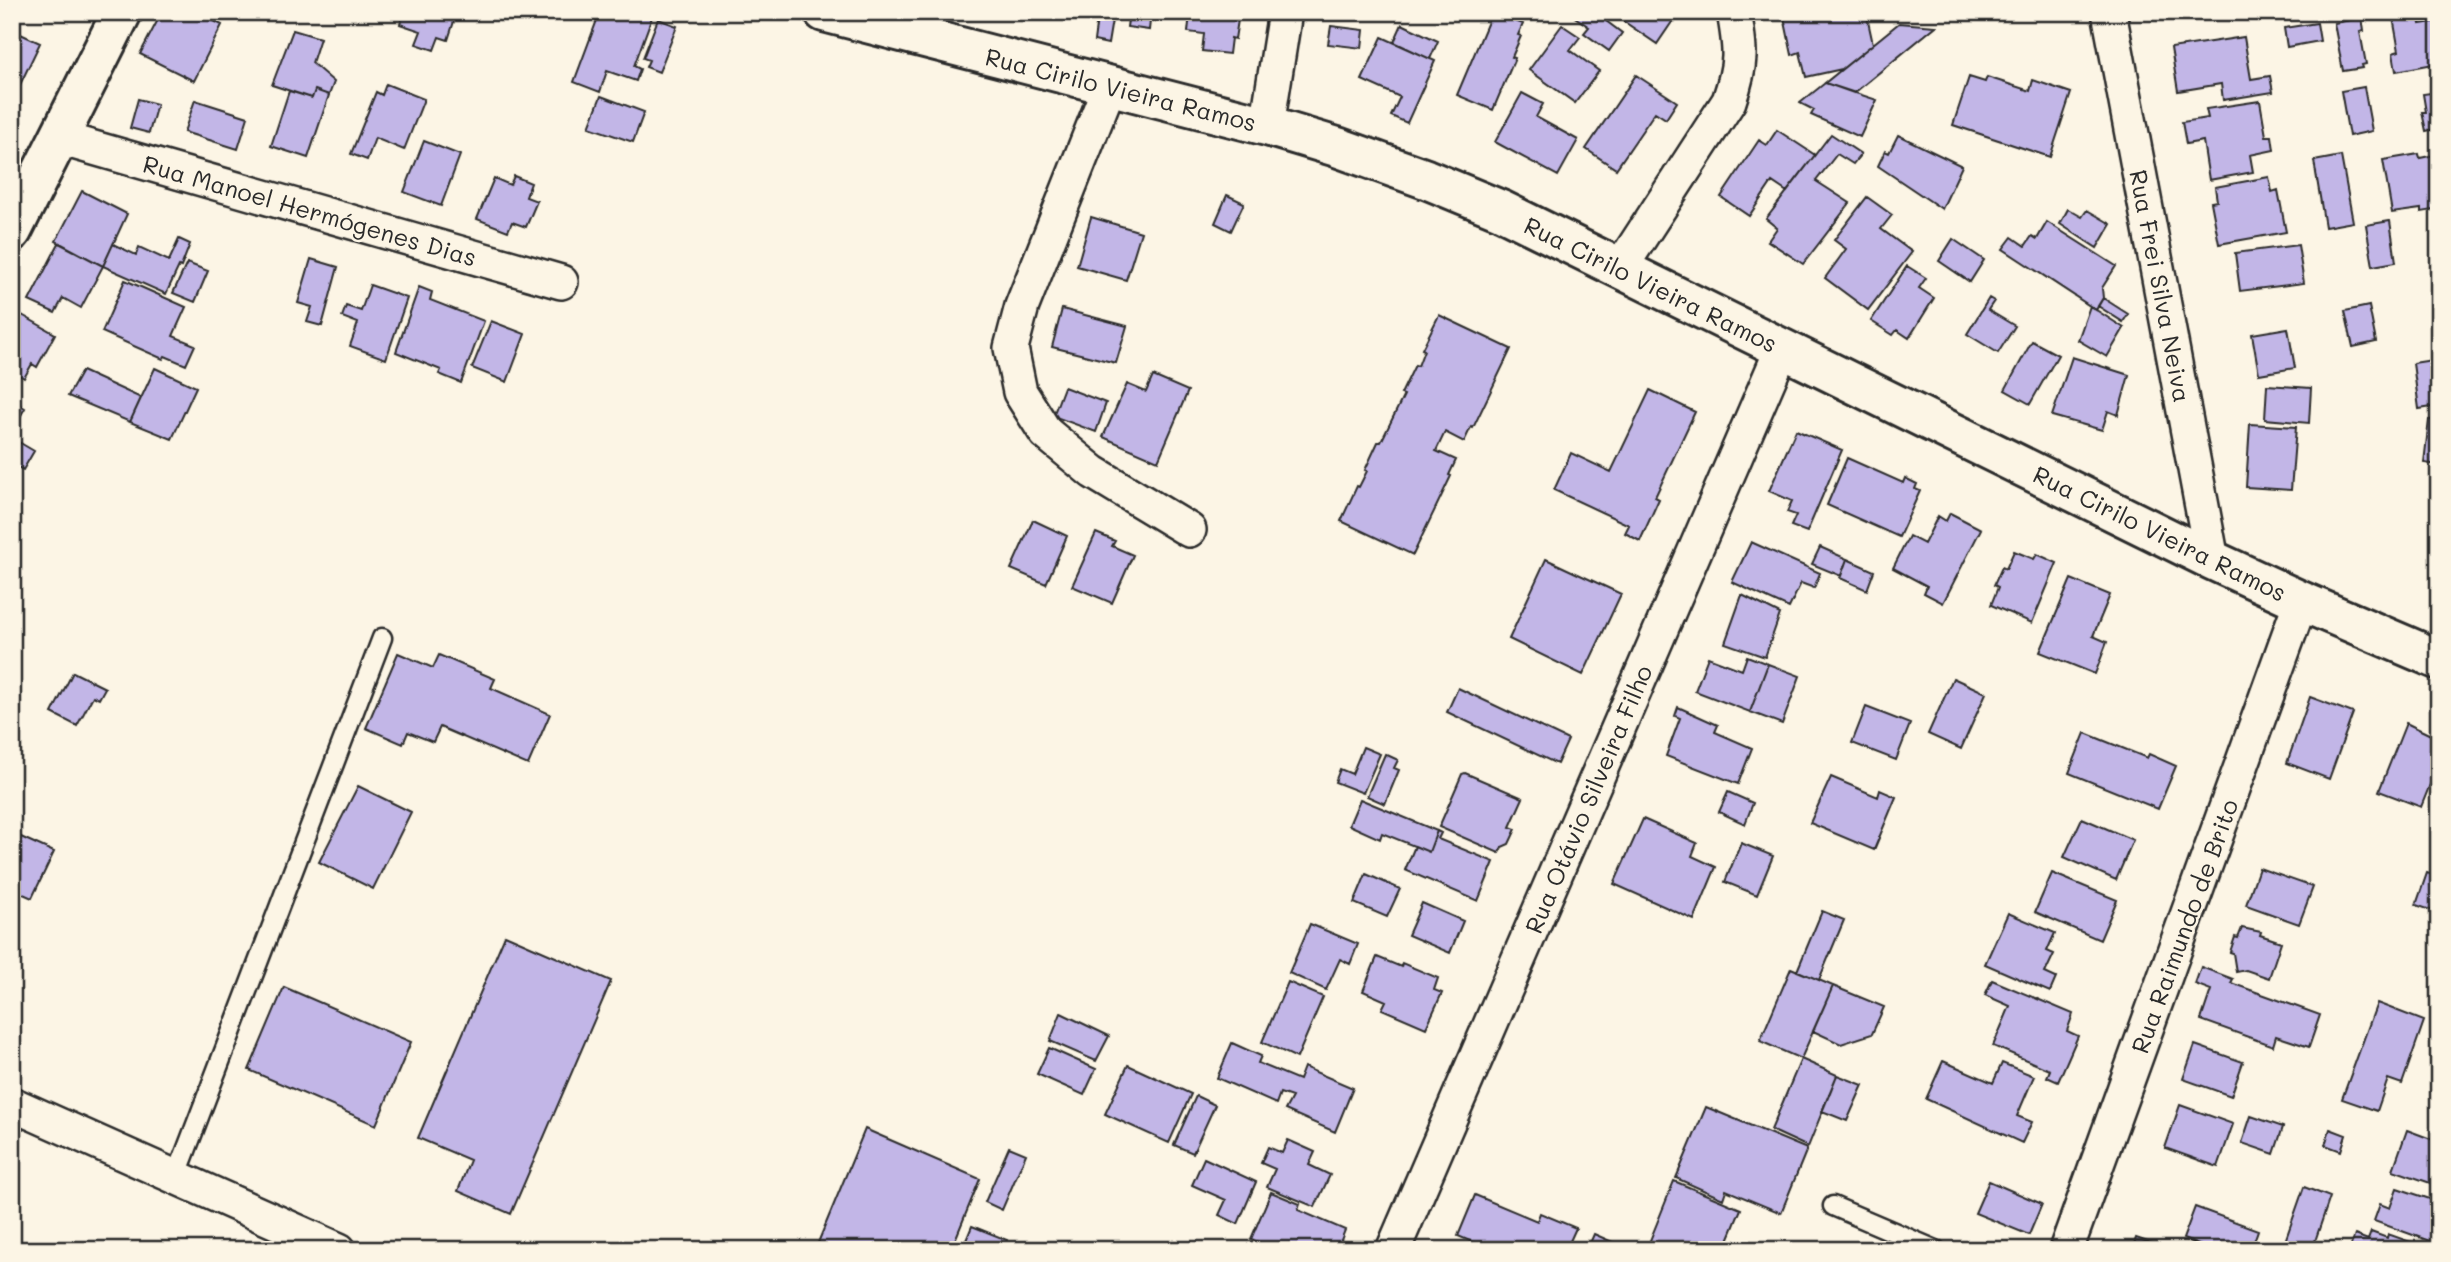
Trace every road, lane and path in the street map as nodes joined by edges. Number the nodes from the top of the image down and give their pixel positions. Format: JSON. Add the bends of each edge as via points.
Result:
{"nodes":[{"id":1,"x":122,"y":12,"type":"edge"},
{"id":2,"x":824,"y":12,"type":"edge"},
{"id":3,"x":1285,"y":12,"type":"edge"},
{"id":4,"x":1734,"y":12,"type":"edge"},
{"id":5,"x":2109,"y":12,"type":"edge"},
{"id":6,"x":876,"y":19,"type":"edge"},
{"id":7,"x":1109,"y":87,"type":"junction"},
{"id":8,"x":1267,"y":126,"type":"junction"},
{"id":9,"x":58,"y":138,"type":"junction"},
{"id":10,"x":12,"y":231,"type":"edge"},
{"id":11,"x":1621,"y":267,"type":"junction"},
{"id":12,"x":561,"y":282,"type":"dead end"},
{"id":13,"x":1783,"y":349,"type":"junction"},
{"id":14,"x":1189,"y":530,"type":"dead end"},
{"id":15,"x":2212,"y":560,"type":"junction"},
{"id":16,"x":2301,"y":601,"type":"junction"},
{"id":17,"x":382,"y":638,"type":"dead end"},
{"id":18,"x":2439,"y":660,"type":"edge"},
{"id":19,"x":12,"y":1104,"type":"edge"},
{"id":20,"x":176,"y":1177,"type":"junction"},
{"id":21,"x":1833,"y":1206,"type":"dead end"},
{"id":22,"x":339,"y":1250,"type":"edge"},
{"id":23,"x":1393,"y":1250,"type":"edge"},
{"id":24,"x":1936,"y":1250,"type":"edge"},
{"id":25,"x":2066,"y":1250,"type":"edge"}],
"edges":[{"from":1,"to":9,"type":"main road"},
{"from":2,"to":6,"type":"main road","name":"Rua Cirilo Vieira Ramos"},
{"from":3,"to":8,"type":"street"},
{"from":4,"to":11,"type":"street","via":[[1739,73],[1729,101]]},
{"from":5,"to":15,"type":"street","name":"Rua Frei Silva Neiva"},
{"from":6,"to":7,"type":"main road","name":"Rua Cirilo Vieira Ramos"},
{"from":7,"to":8,"type":"main road","name":"Rua Cirilo Vieira Ramos"},
{"from":7,"to":14,"type":"street","via":[[1021,306],[1011,348],[1020,392],[1046,433],[1093,472]]},
{"from":8,"to":11,"type":"main road","name":"Rua Cirilo Vieira Ramos","via":[[1426,179],[1501,209]]},
{"from":9,"to":10,"type":"main road"},
{"from":9,"to":12,"type":"street","name":"Rua Manoel Hermógenes Dias"},
{"from":11,"to":13,"type":"main road","name":"Rua Cirilo Vieira Ramos"},
{"from":13,"to":15,"type":"main road","name":"Rua Cirilo Vieira Ramos"},
{"from":13,"to":23,"type":"street","name":"Rua Otávio Silveira Filho"},
{"from":15,"to":16,"type":"main road","name":"Rua Cirilo Vieira Ramos"},
{"from":16,"to":18,"type":"main road","name":"Rua Cirilo Vieira Ramos"},
{"from":16,"to":25,"type":"street","name":"Rua Raimundo de Brito"},
{"from":17,"to":20,"type":"lane"},
{"from":19,"to":20,"type":"street"},
{"from":20,"to":22,"type":"street"},
{"from":21,"to":24,"type":"lane"}]}
